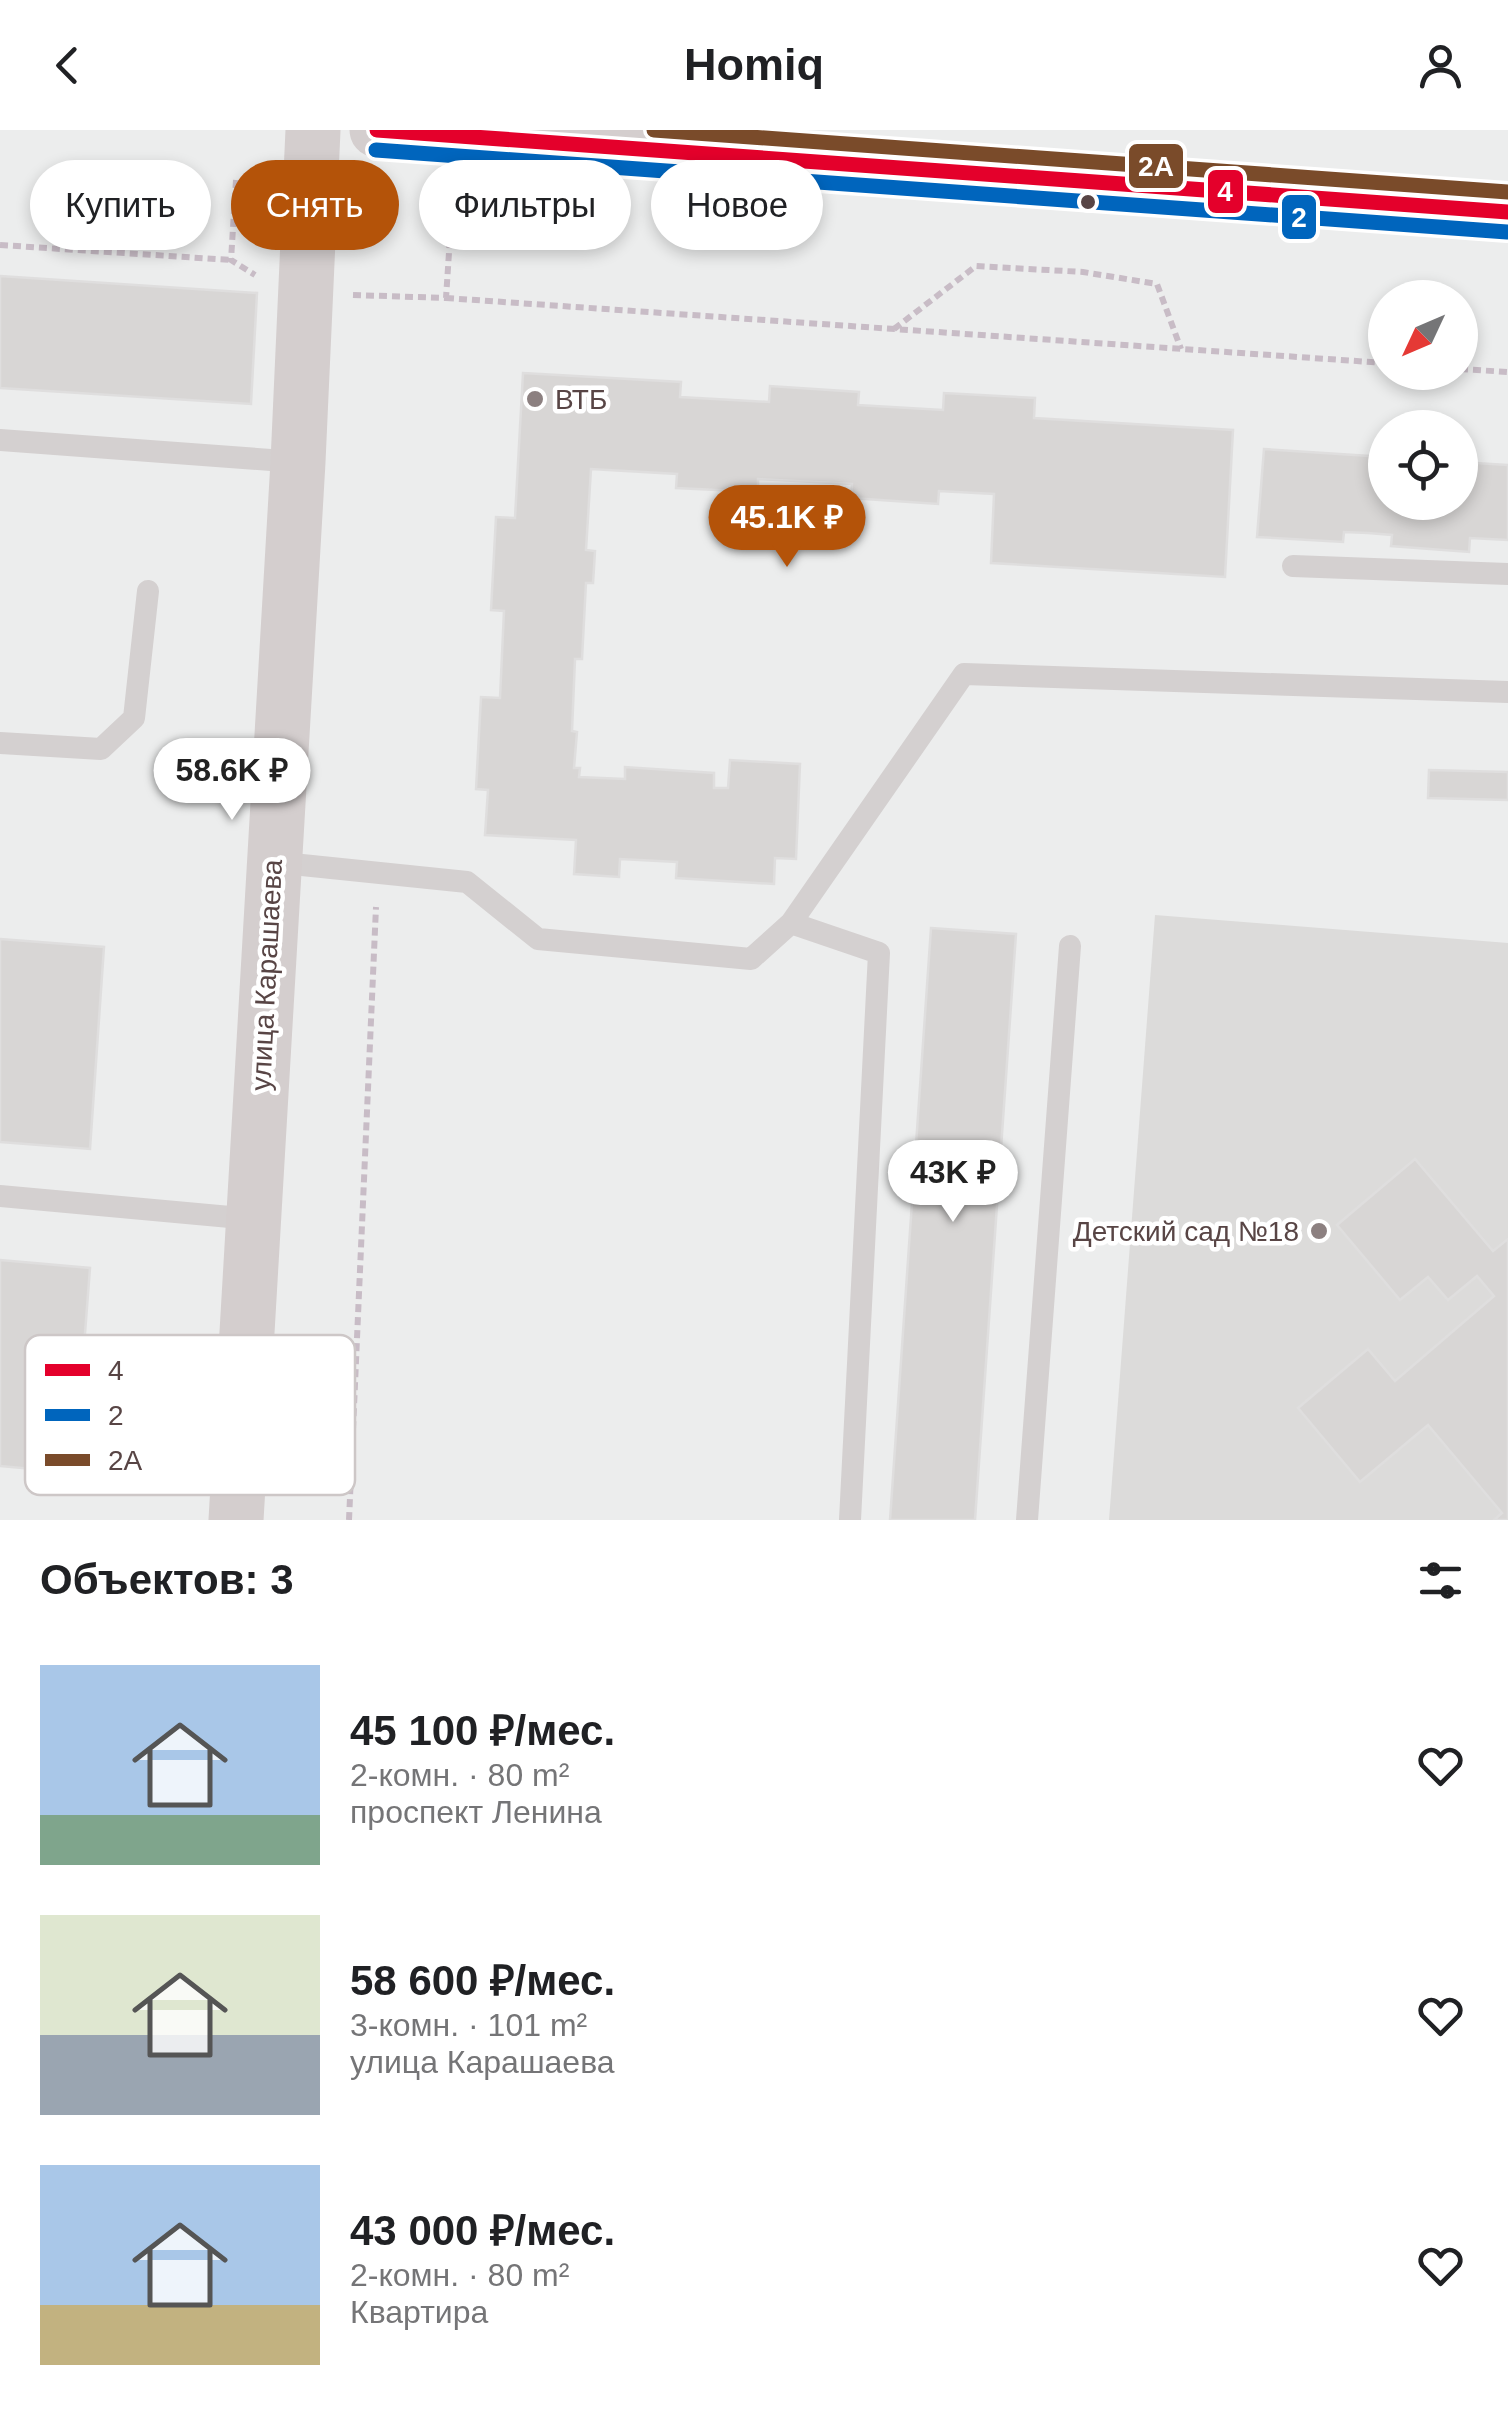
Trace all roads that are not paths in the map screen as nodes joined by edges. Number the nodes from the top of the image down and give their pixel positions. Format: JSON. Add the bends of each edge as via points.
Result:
{"nodes":[{"id":1,"x":312,"y":130,"type":"edge"},
{"id":2,"x":376,"y":130,"type":"edge"},
{"id":3,"x":1508,"y":212,"type":"edge"},
{"id":4,"x":0,"y":440,"type":"edge"},
{"id":5,"x":298,"y":462,"type":"junction"},
{"id":6,"x":1292,"y":566,"type":"dead end"},
{"id":7,"x":1508,"y":574,"type":"edge"},
{"id":8,"x":148,"y":591,"type":"dead end"},
{"id":9,"x":1508,"y":692,"type":"edge"},
{"id":10,"x":0,"y":742,"type":"edge"},
{"id":11,"x":272,"y":862,"type":"junction"},
{"id":12,"x":792,"y":923,"type":"junction"},
{"id":13,"x":1070,"y":946,"type":"dead end"},
{"id":14,"x":0,"y":1196,"type":"edge"},
{"id":15,"x":252,"y":1219,"type":"junction"},
{"id":16,"x":246,"y":1335,"type":"edge"},
{"id":17,"x":237,"y":1495,"type":"edge"},
{"id":18,"x":236,"y":1520,"type":"edge"},
{"id":19,"x":850,"y":1520,"type":"edge"},
{"id":20,"x":1027,"y":1520,"type":"edge"}],
"edges":[{"from":1,"to":5,"type":"street","name":"улица Карашаева"},
{"from":2,"to":3,"type":"street"},
{"from":4,"to":5,"type":"lane"},
{"from":5,"to":11,"type":"street","name":"улица Карашаева"},
{"from":6,"to":7,"type":"lane"},
{"from":8,"to":10,"type":"lane","via":[[134,718],[101,749]]},
{"from":9,"to":12,"type":"lane","via":[[964,674]]},
{"from":11,"to":12,"type":"lane","via":[[467,882],[538,939],[751,959]]},
{"from":11,"to":15,"type":"street","name":"улица Карашаева"},
{"from":12,"to":19,"type":"lane","via":[[879,952]]},
{"from":13,"to":20,"type":"lane"},
{"from":14,"to":15,"type":"lane"},
{"from":15,"to":16,"type":"street","name":"улица Карашаева"},
{"from":17,"to":18,"type":"street","name":"улица Карашаева"}]}
